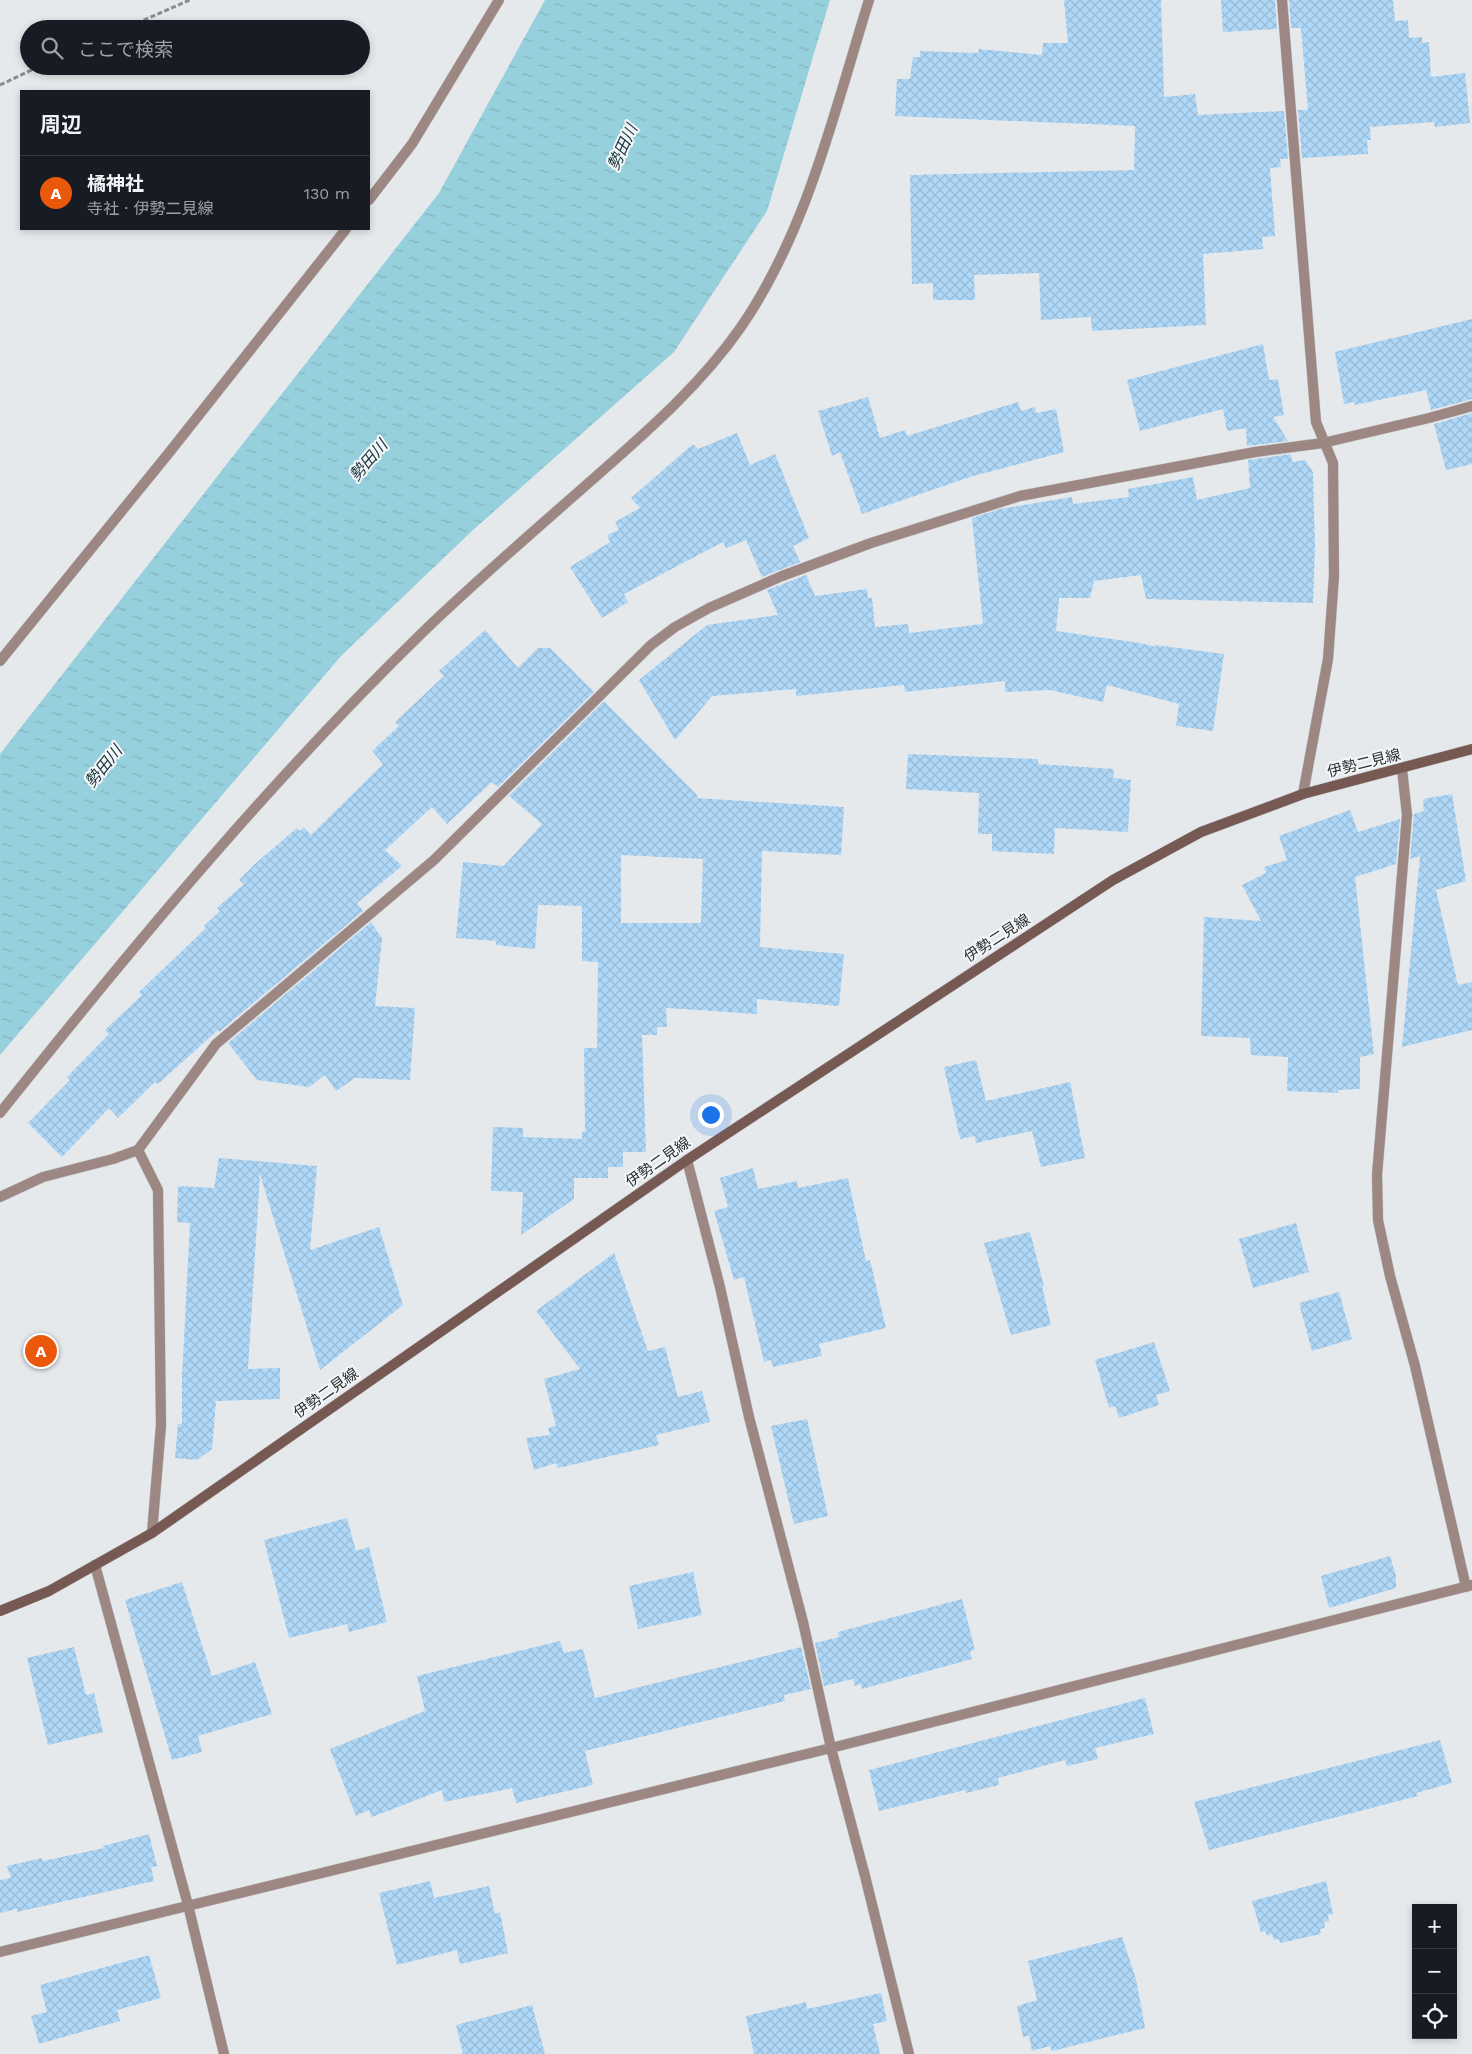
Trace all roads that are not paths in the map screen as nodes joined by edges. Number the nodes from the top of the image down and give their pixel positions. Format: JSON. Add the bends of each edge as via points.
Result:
{"nodes":[{"id":1,"x":499,"y":0,"type":"edge"},
{"id":2,"x":869,"y":0,"type":"edge"},
{"id":3,"x":1282,"y":0,"type":"edge"},
{"id":4,"x":370,"y":199,"type":"edge"},
{"id":5,"x":345,"y":230,"type":"edge"},
{"id":6,"x":1472,"y":406,"type":"edge"},
{"id":7,"x":1323,"y":443,"type":"junction"},
{"id":8,"x":0,"y":661,"type":"edge"},
{"id":9,"x":1472,"y":748,"type":"edge"},
{"id":10,"x":1402,"y":769,"type":"junction"},
{"id":11,"x":1303,"y":794,"type":"junction"},
{"id":12,"x":0,"y":1113,"type":"edge"},
{"id":13,"x":138,"y":1150,"type":"junction"},
{"id":14,"x":687,"y":1160,"type":"junction"},
{"id":15,"x":0,"y":1197,"type":"edge"},
{"id":16,"x":152,"y":1533,"type":"junction"},
{"id":17,"x":95,"y":1565,"type":"junction"},
{"id":18,"x":1469,"y":1586,"type":"edge"},
{"id":19,"x":0,"y":1611,"type":"edge"},
{"id":20,"x":830,"y":1748,"type":"junction"},
{"id":21,"x":188,"y":1905,"type":"junction"},
{"id":22,"x":0,"y":1952,"type":"edge"},
{"id":23,"x":224,"y":2054,"type":"edge"},
{"id":24,"x":909,"y":2054,"type":"edge"}],
"edges":[{"from":1,"to":4,"type":"street","via":[[412,144]]},
{"from":2,"to":12,"type":"street","via":[[807,201],[788,244],[740,329],[691,389],[457,599],[324,732],[154,927]]},
{"from":3,"to":7,"type":"street","via":[[1316,422]]},
{"from":5,"to":8,"type":"street"},
{"from":6,"to":7,"type":"street"},
{"from":7,"to":11,"type":"street","via":[[1332,463],[1334,576],[1328,659]]},
{"from":7,"to":13,"type":"street","via":[[1255,452],[1020,496],[807,566],[709,608],[675,627],[651,645],[434,860],[216,1044]]},
{"from":9,"to":10,"type":"main road","name":"伊勢二見線"},
{"from":10,"to":11,"type":"main road","name":"伊勢二見線"},
{"from":10,"to":18,"type":"street","via":[[1407,815],[1377,1175],[1378,1220]]},
{"from":11,"to":14,"type":"main road","name":"伊勢二見線","via":[[1201,832],[1112,880]]},
{"from":13,"to":15,"type":"street","via":[[43,1177]]},
{"from":13,"to":16,"type":"street","via":[[158,1190],[161,1425]]},
{"from":14,"to":16,"type":"main road","name":"伊勢二見線"},
{"from":14,"to":20,"type":"street","via":[[803,1622]]},
{"from":16,"to":17,"type":"main road","name":"伊勢二見線"},
{"from":17,"to":19,"type":"main road","name":"伊勢二見線","via":[[49,1591]]},
{"from":17,"to":21,"type":"street"},
{"from":18,"to":20,"type":"street"},
{"from":20,"to":21,"type":"street"},
{"from":20,"to":24,"type":"street"},
{"from":21,"to":22,"type":"street"},
{"from":21,"to":23,"type":"street"}]}
